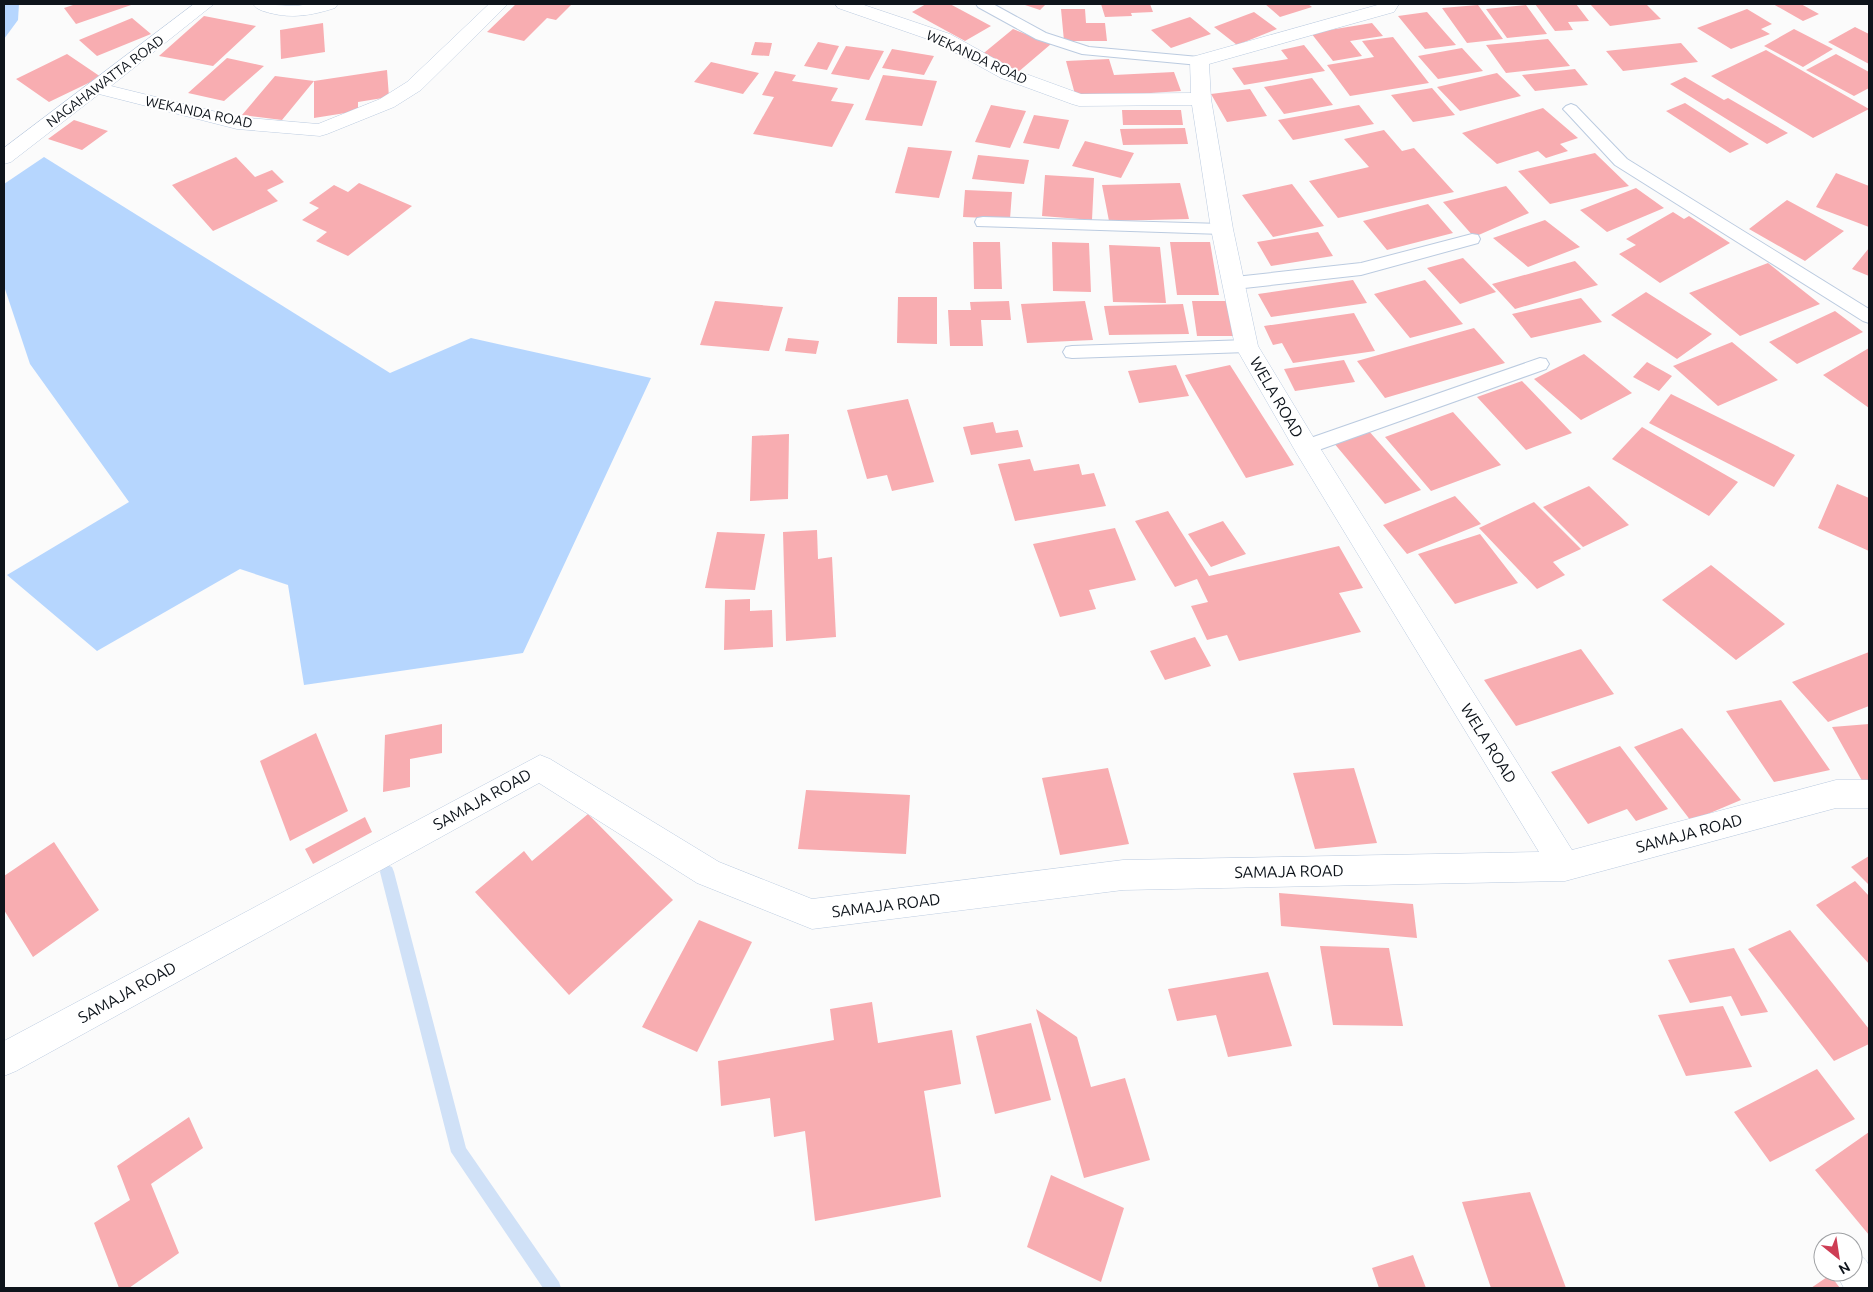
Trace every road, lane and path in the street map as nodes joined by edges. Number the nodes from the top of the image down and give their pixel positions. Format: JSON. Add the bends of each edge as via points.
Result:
{"nodes":[{"id":1,"x":205,"y":4,"type":"edge"},
{"id":2,"x":262,"y":4,"type":"edge"},
{"id":3,"x":329,"y":4,"type":"edge"},
{"id":4,"x":499,"y":4,"type":"edge"},
{"id":5,"x":844,"y":4,"type":"edge"},
{"id":6,"x":983,"y":4,"type":"edge"},
{"id":7,"x":1390,"y":4,"type":"edge"},
{"id":8,"x":1199,"y":61,"type":"junction"},
{"id":9,"x":97,"y":88,"type":"junction"},
{"id":10,"x":1201,"y":100,"type":"junction"},
{"id":11,"x":1571,"y":109,"type":"dead end"},
{"id":12,"x":4,"y":158,"type":"edge"},
{"id":13,"x":983,"y":222,"type":"dead end"},
{"id":14,"x":1222,"y":229,"type":"junction"},
{"id":15,"x":1472,"y":239,"type":"dead end"},
{"id":16,"x":1235,"y":283,"type":"junction"},
{"id":17,"x":1869,"y":317,"type":"edge"},
{"id":18,"x":1247,"y":346,"type":"junction"},
{"id":19,"x":1072,"y":352,"type":"dead end"},
{"id":20,"x":1540,"y":364,"type":"dead end"},
{"id":21,"x":1306,"y":447,"type":"junction"},
{"id":22,"x":1869,"y":794,"type":"edge"},
{"id":23,"x":1565,"y":866,"type":"junction"},
{"id":24,"x":4,"y":1059,"type":"edge"}],
"edges":[{"from":1,"to":9,"type":"street","name":"NAGAHAWATTA ROAD"},
{"from":2,"to":3,"type":"street","via":[[278,11],[303,12]]},
{"from":4,"to":9,"type":"street","name":"WEKANDA ROAD","via":[[414,86],[387,102],[320,130],[237,123]]},
{"from":5,"to":10,"type":"street","name":"WEKANDA ROAD","via":[[943,38],[1008,74],[1079,100]]},
{"from":6,"to":8,"type":"lane","via":[[1041,36],[1087,51]]},
{"from":7,"to":8,"type":"street","via":[[1388,8]]},
{"from":8,"to":10,"type":"street","name":"WELA ROAD"},
{"from":9,"to":12,"type":"street","name":"NAGAHAWATTA ROAD"},
{"from":10,"to":14,"type":"street","name":"WELA ROAD"},
{"from":11,"to":17,"type":"lane","via":[[1620,162]]},
{"from":13,"to":14,"type":"lane"},
{"from":14,"to":16,"type":"street","name":"WELA ROAD"},
{"from":15,"to":16,"type":"lane","via":[[1361,269]]},
{"from":16,"to":18,"type":"street","name":"WELA ROAD"},
{"from":18,"to":19,"type":"lane"},
{"from":18,"to":21,"type":"street","name":"WELA ROAD"},
{"from":20,"to":21,"type":"lane"},
{"from":21,"to":23,"type":"street","name":"WELA ROAD"},
{"from":22,"to":23,"type":"street","name":"SAMAJA ROAD","via":[[1836,794]]},
{"from":23,"to":24,"type":"street","name":"SAMAJA ROAD","via":[[1123,875],[812,914],[708,873],[540,768]]}]}
